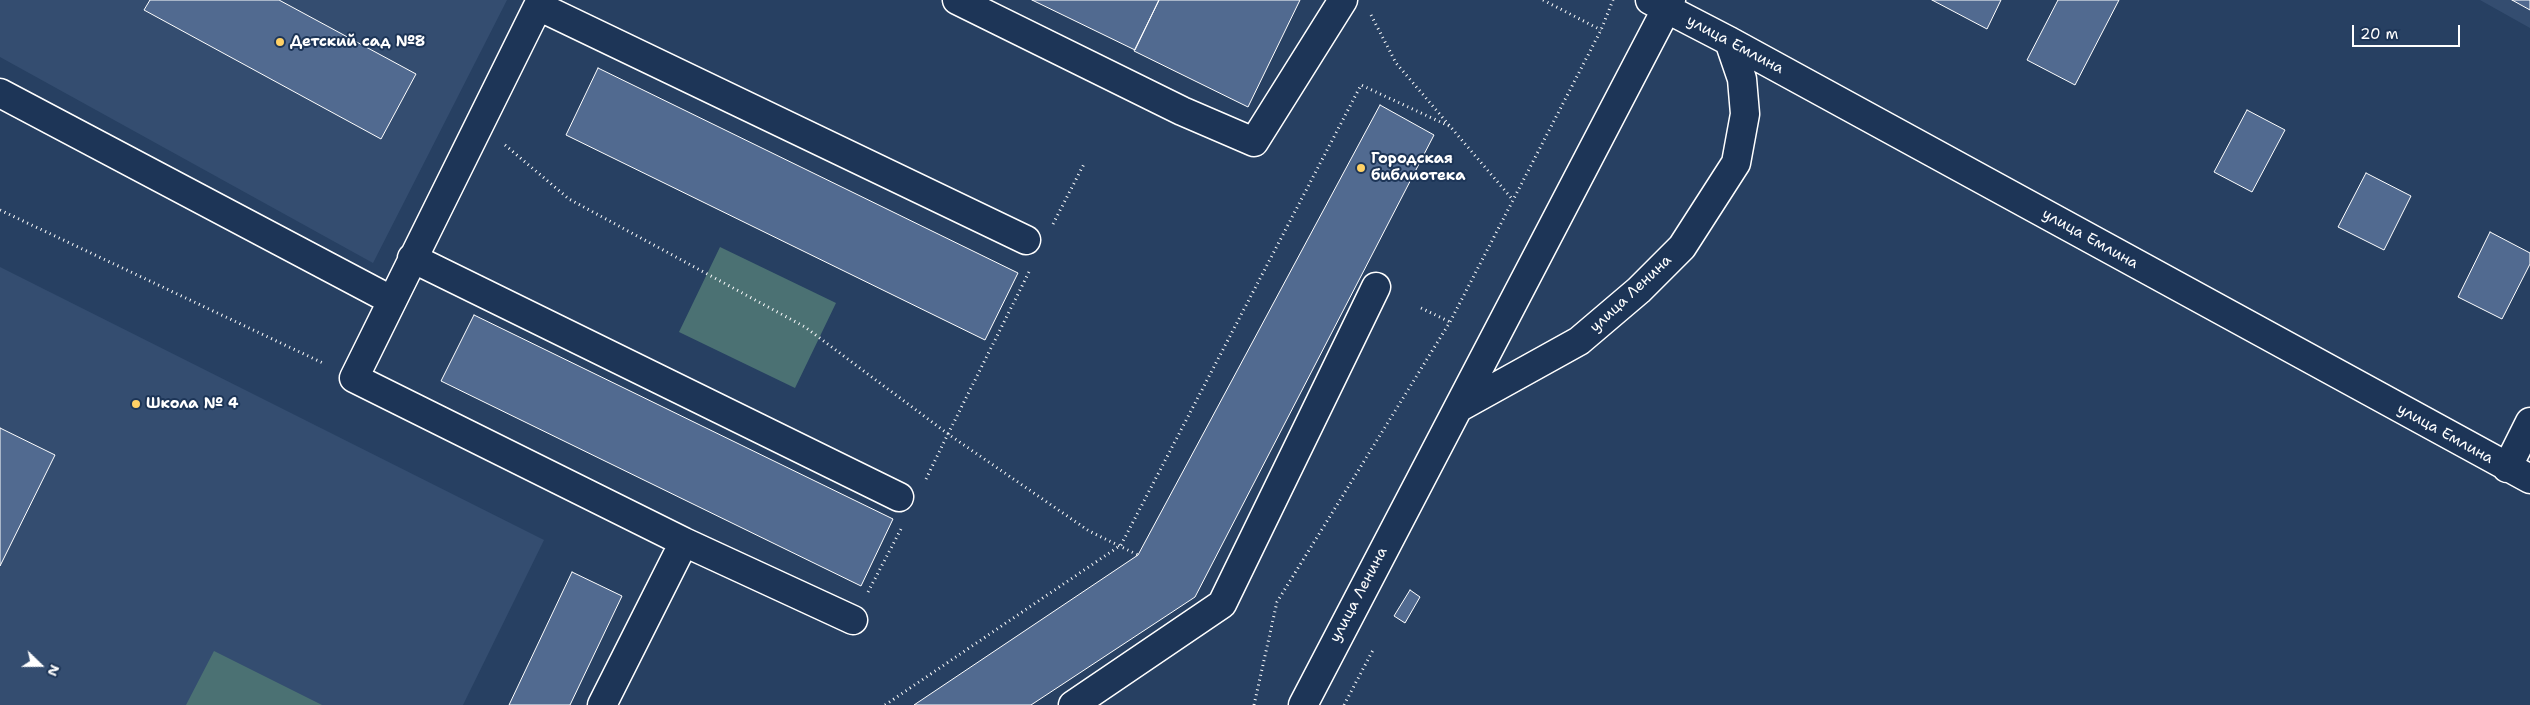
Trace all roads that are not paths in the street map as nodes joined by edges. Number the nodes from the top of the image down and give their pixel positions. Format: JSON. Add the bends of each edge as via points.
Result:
{"nodes":[{"id":1,"x":957,"y":0,"type":"edge"},
{"id":2,"x":539,"y":3,"type":"edge"},
{"id":3,"x":1662,"y":3,"type":"edge"},
{"id":4,"x":1355,"y":4,"type":"edge"},
{"id":5,"x":1729,"y":41,"type":"junction"},
{"id":6,"x":0,"y":93,"type":"edge"},
{"id":7,"x":1026,"y":240,"type":"dead end"},
{"id":8,"x":412,"y":258,"type":"junction"},
{"id":9,"x":1376,"y":287,"type":"dead end"},
{"id":10,"x":391,"y":300,"type":"junction"},
{"id":11,"x":1460,"y":407,"type":"junction"},
{"id":12,"x":2530,"y":422,"type":"edge"},
{"id":13,"x":2518,"y":473,"type":"edge"},
{"id":14,"x":906,"y":500,"type":"road end"},
{"id":15,"x":684,"y":542,"type":"junction"},
{"id":16,"x":853,"y":620,"type":"road end"},
{"id":17,"x":602,"y":705,"type":"edge"},
{"id":18,"x":1073,"y":705,"type":"edge"},
{"id":19,"x":1303,"y":705,"type":"edge"}],
"edges":[{"from":1,"to":4,"type":"street","via":[[1182,111],[1254,142]]},
{"from":2,"to":7,"type":"street"},
{"from":2,"to":8,"type":"street"},
{"from":3,"to":5,"type":"street","name":"улица Емлина"},
{"from":3,"to":11,"type":"street","name":"улица Ленина"},
{"from":5,"to":11,"type":"street","name":"улица Ленина","via":[[1742,79],[1745,114],[1736,163],[1682,247],[1640,290],[1579,341]]},
{"from":5,"to":13,"type":"street","name":"улица Емлина"},
{"from":6,"to":10,"type":"street"},
{"from":8,"to":10,"type":"street"},
{"from":8,"to":14,"type":"street"},
{"from":9,"to":18,"type":"street","via":[[1222,604]]},
{"from":10,"to":15,"type":"street","via":[[354,378]]},
{"from":11,"to":19,"type":"street","name":"улица Ленина"},
{"from":12,"to":13,"type":"street"},
{"from":15,"to":16,"type":"street"},
{"from":15,"to":17,"type":"street"}]}
